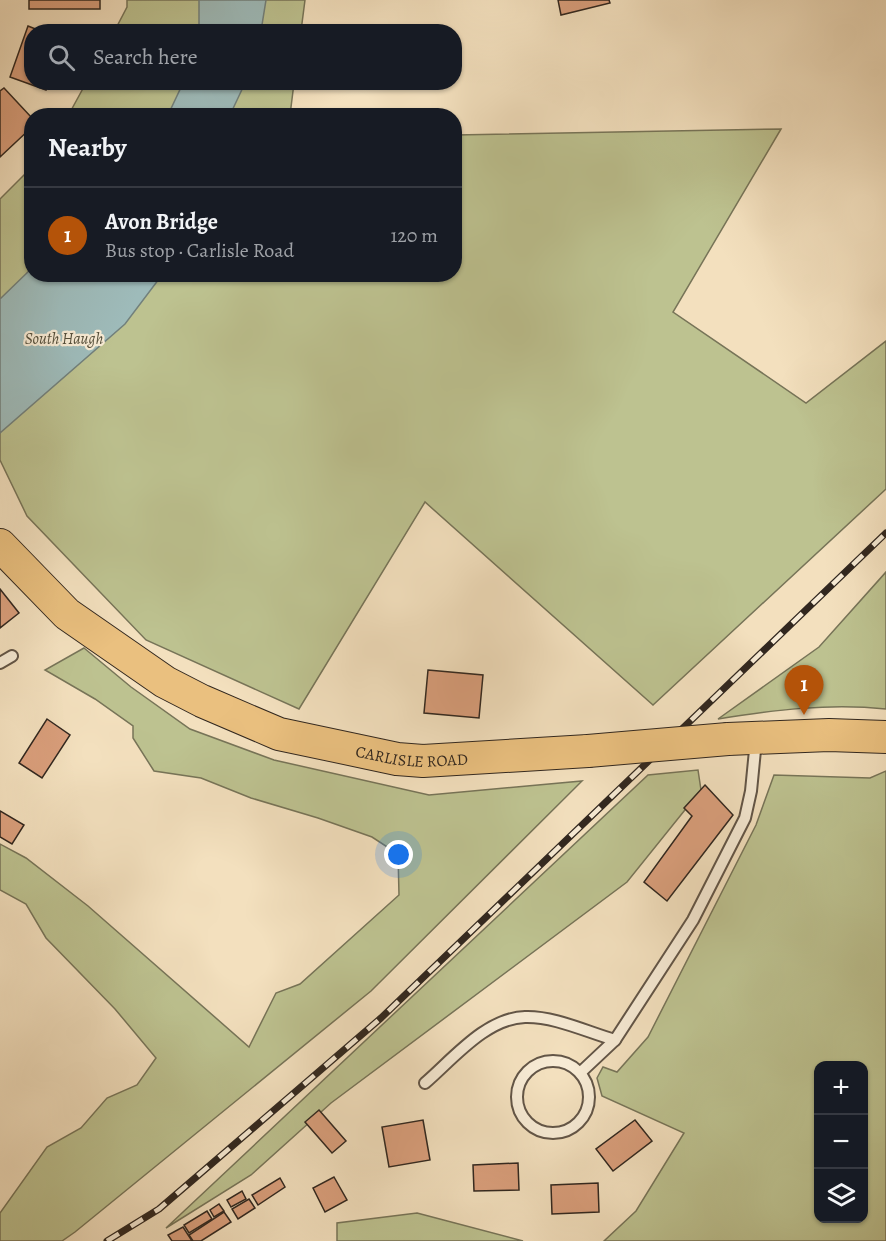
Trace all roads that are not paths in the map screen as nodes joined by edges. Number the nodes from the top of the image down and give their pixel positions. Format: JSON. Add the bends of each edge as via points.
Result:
{"nodes":[{"id":1,"x":0,"y":545,"type":"edge"},
{"id":2,"x":12,"y":656,"type":"dead end"},
{"id":3,"x":0,"y":663,"type":"edge"},
{"id":4,"x":886,"y":737,"type":"edge"},
{"id":5,"x":742,"y":738,"type":"junction"},
{"id":6,"x":615,"y":1041,"type":"junction"},
{"id":7,"x":581,"y":1072,"type":"junction"},
{"id":8,"x":425,"y":1083,"type":"dead end"}],
"edges":[{"from":1,"to":5,"type":"main road","name":"CARLISLE ROAD","bridge":true,"via":[[67,614],[165,682],[279,734],[423,761]]},
{"from":2,"to":3,"type":"lane"},
{"from":4,"to":5,"type":"main road","name":"CARLISLE ROAD"},
{"from":5,"to":6,"type":"lane","via":[[751,791],[745,818],[693,920]]},
{"from":6,"to":7,"type":"lane"},
{"from":6,"to":8,"type":"lane","via":[[542,1018],[505,1020],[485,1031]]},
{"from":7,"to":7,"type":"lane","via":[[561,1061],[549,1061],[527,1072],[517,1094],[523,1118],[543,1132],[555,1134],[577,1126],[589,1106],[590,1094]]}]}
